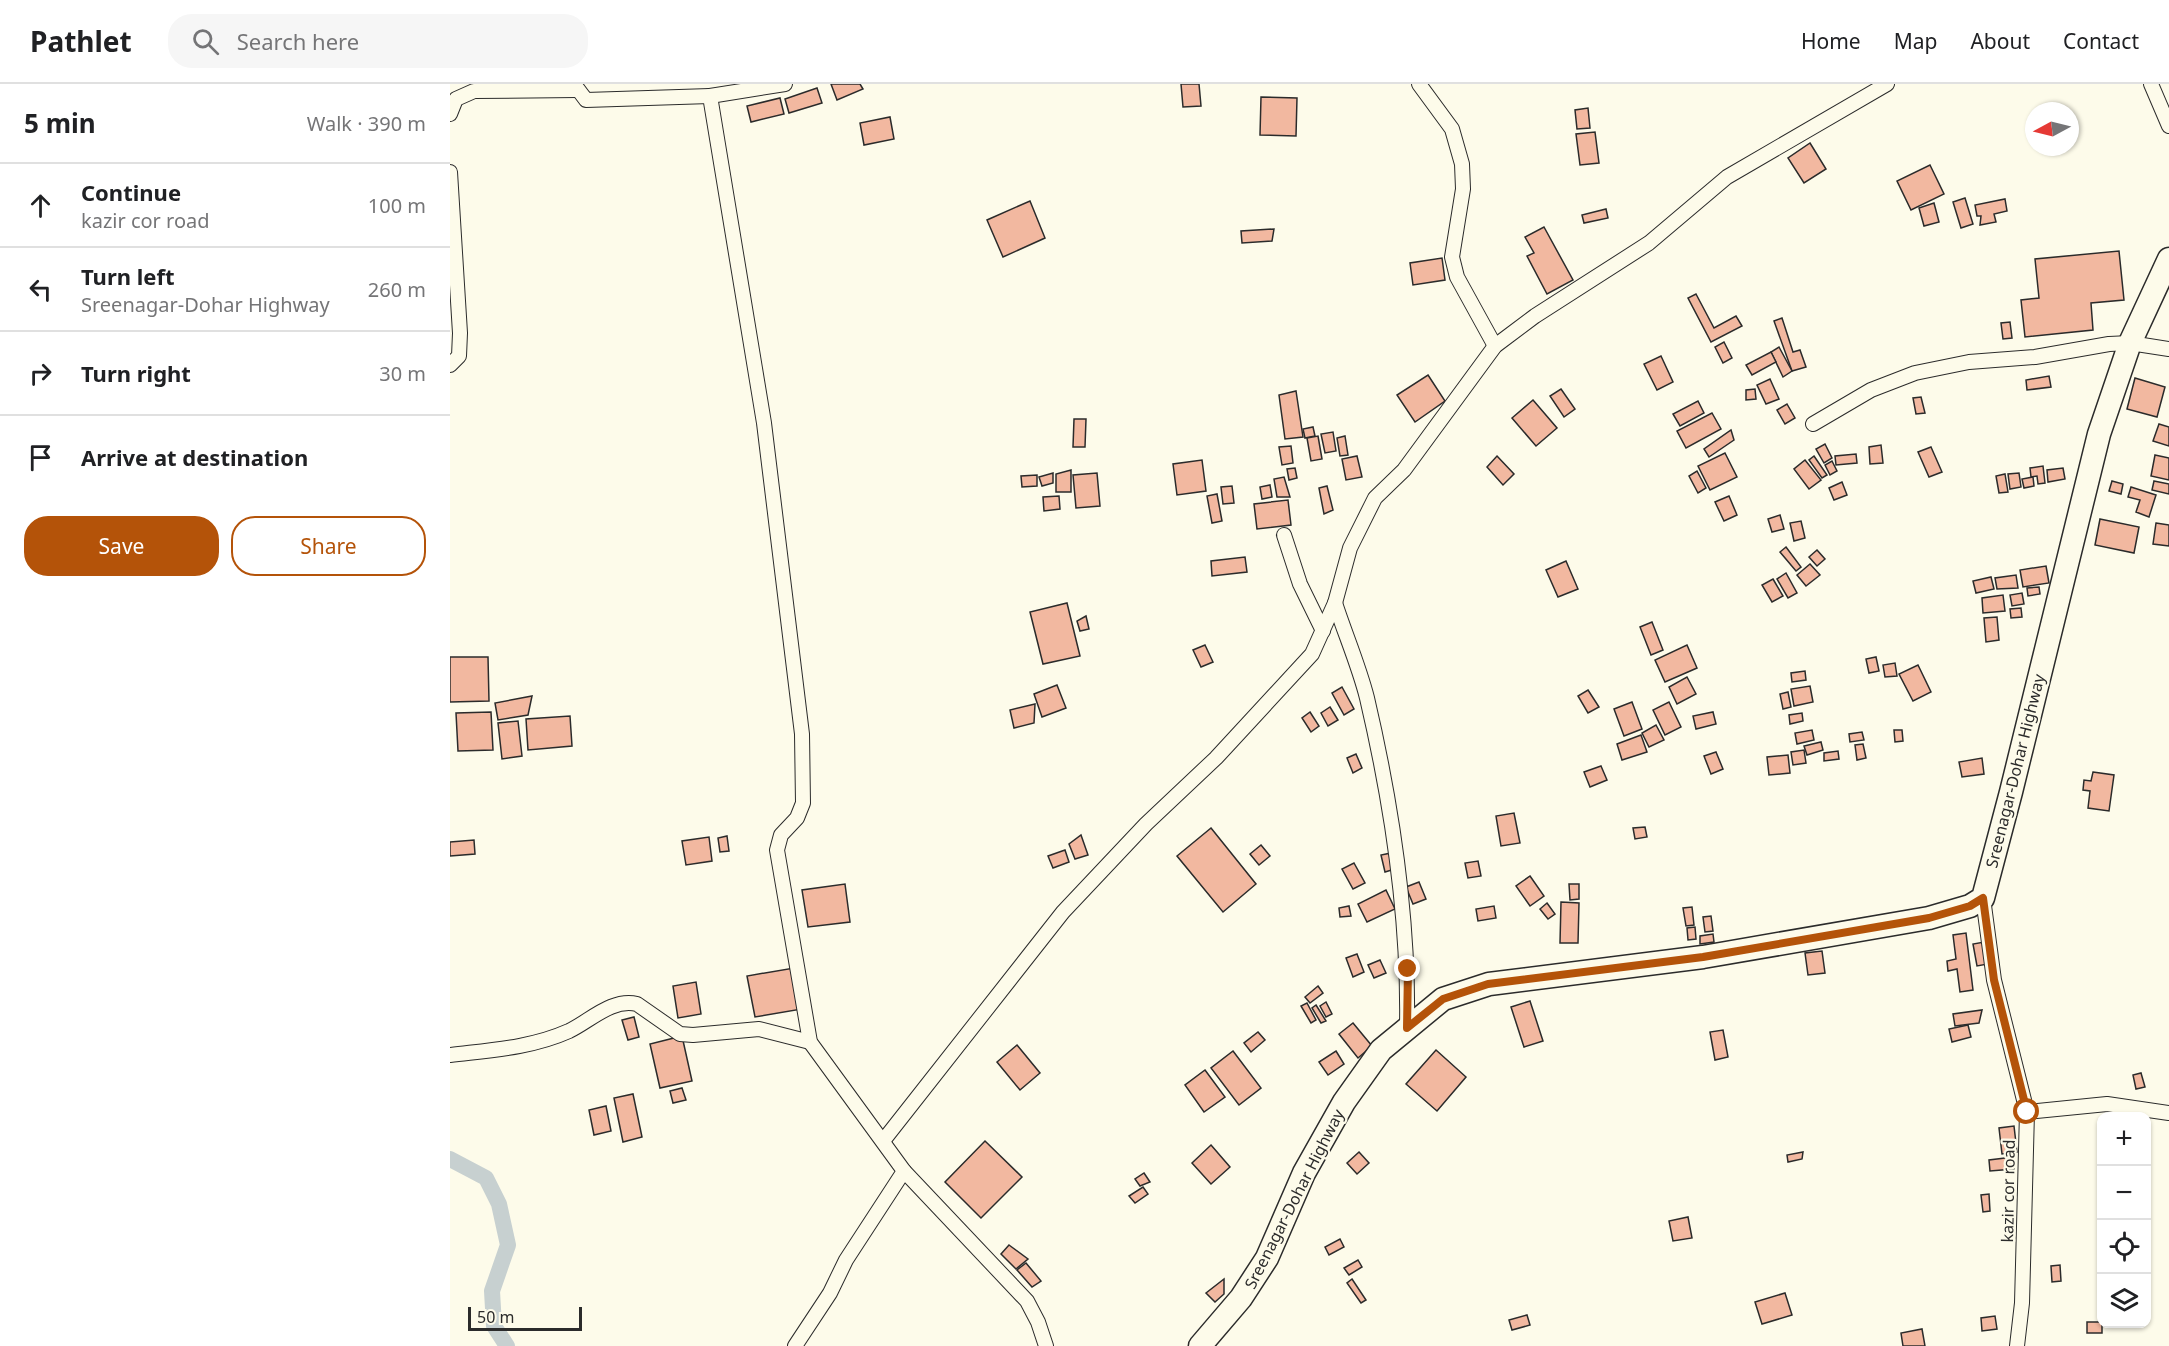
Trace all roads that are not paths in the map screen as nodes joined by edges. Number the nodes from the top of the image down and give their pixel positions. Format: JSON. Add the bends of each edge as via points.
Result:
{"nodes":[{"id":1,"x":785,"y":84,"type":"edge"},
{"id":2,"x":1419,"y":84,"type":"edge"},
{"id":3,"x":1887,"y":84,"type":"edge"},
{"id":4,"x":2151,"y":84,"type":"edge"},
{"id":5,"x":576,"y":87,"type":"edge"},
{"id":6,"x":710,"y":96,"type":"junction"},
{"id":7,"x":450,"y":114,"type":"edge"},
{"id":8,"x":2169,"y":126,"type":"edge"},
{"id":9,"x":450,"y":172,"type":"edge"},
{"id":10,"x":2169,"y":259,"type":"edge"},
{"id":11,"x":2130,"y":343,"type":"junction"},
{"id":12,"x":1495,"y":346,"type":"junction"},
{"id":13,"x":2169,"y":349,"type":"edge"},
{"id":14,"x":450,"y":365,"type":"edge"},
{"id":15,"x":1813,"y":424,"type":"dead end"},
{"id":16,"x":1284,"y":536,"type":"dead end"},
{"id":17,"x":1335,"y":603,"type":"junction"},
{"id":18,"x":1323,"y":632,"type":"junction"},
{"id":19,"x":1983,"y":898,"type":"junction"},
{"id":20,"x":1407,"y":1028,"type":"junction"},
{"id":21,"x":810,"y":1042,"type":"junction"},
{"id":22,"x":450,"y":1056,"type":"edge"},
{"id":23,"x":2027,"y":1112,"type":"junction"},
{"id":24,"x":2169,"y":1113,"type":"edge"},
{"id":25,"x":883,"y":1141,"type":"junction"},
{"id":26,"x":903,"y":1171,"type":"junction"},
{"id":27,"x":795,"y":1346,"type":"edge"},
{"id":28,"x":1046,"y":1346,"type":"edge"},
{"id":29,"x":1200,"y":1346,"type":"edge"},
{"id":30,"x":2017,"y":1346,"type":"edge"}],
"edges":[{"from":1,"to":6,"type":"street"},
{"from":2,"to":12,"type":"street","via":[[1452,129],[1462,164],[1463,189],[1452,257],[1457,277]]},
{"from":3,"to":12,"type":"street","via":[[1727,177],[1648,243]]},
{"from":4,"to":8,"type":"street"},
{"from":5,"to":6,"type":"street","via":[[586,100]]},
{"from":5,"to":7,"type":"street","via":[[474,91],[456,99]]},
{"from":6,"to":21,"type":"street","via":[[764,423],[802,734],[802,804],[797,818],[781,835],[777,850]]},
{"from":9,"to":14,"type":"street","via":[[460,333],[459,356]]},
{"from":10,"to":11,"type":"main road","name":"Sreenagar-Dohar Highway"},
{"from":11,"to":13,"type":"street"},
{"from":11,"to":15,"type":"street","via":[[1915,373],[1871,390]]},
{"from":11,"to":19,"type":"main road","name":"Sreenagar-Dohar Highway","via":[[2099,434]]},
{"from":12,"to":17,"type":"street","via":[[1404,470],[1375,498],[1350,548]]},
{"from":16,"to":18,"type":"street","via":[[1300,584]]},
{"from":17,"to":18,"type":"street"},
{"from":17,"to":20,"type":"street","via":[[1367,696],[1392,830],[1408,969]]},
{"from":18,"to":25,"type":"street","via":[[1312,654],[1224,749],[1063,912]]},
{"from":19,"to":20,"type":"main road","name":"Sreenagar-Dohar Highway","via":[[1929,918],[1703,957],[1488,984],[1443,999]]},
{"from":19,"to":23,"type":"street","name":"kazir cor road","via":[[1994,980]]},
{"from":20,"to":29,"type":"main road","name":"Sreenagar-Dohar Highway","via":[[1381,1050],[1344,1102],[1304,1173],[1267,1258],[1241,1298]]},
{"from":21,"to":22,"type":"street","via":[[759,1029],[680,1034],[629,1002],[614,1005],[570,1030],[532,1045]]},
{"from":21,"to":25,"type":"street"},
{"from":23,"to":24,"type":"street","via":[[2108,1104]]},
{"from":23,"to":30,"type":"street","name":"kazir cor road","via":[[2022,1303]]},
{"from":25,"to":26,"type":"street"},
{"from":26,"to":27,"type":"street"},
{"from":26,"to":28,"type":"street","via":[[1027,1301]]}]}
